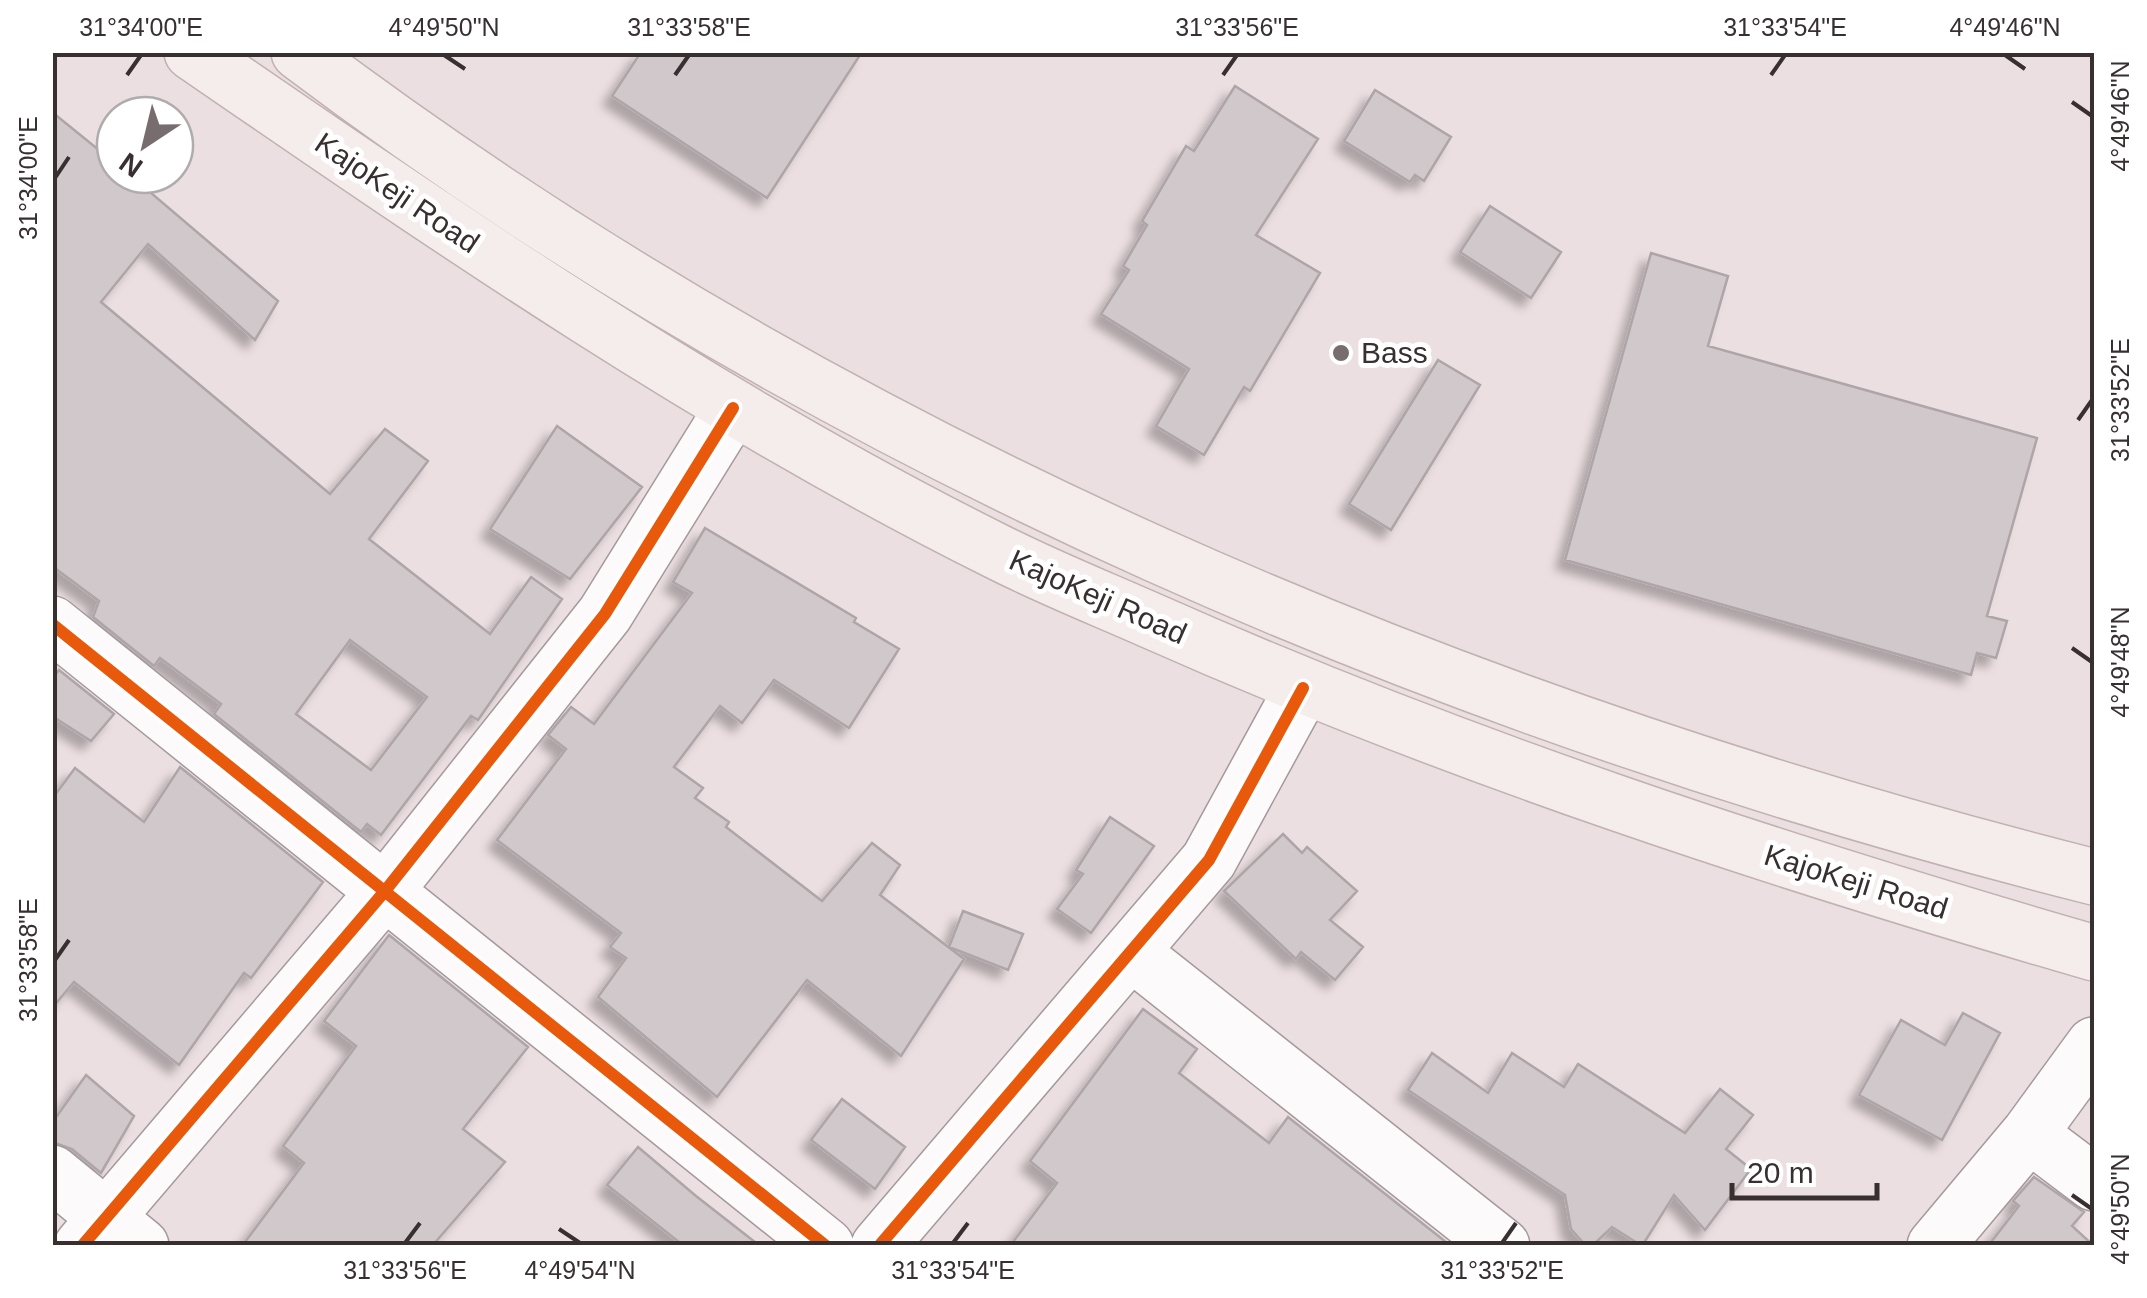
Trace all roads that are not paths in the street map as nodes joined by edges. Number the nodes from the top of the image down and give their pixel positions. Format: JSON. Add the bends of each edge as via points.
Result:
{"nodes":[{"id":1,"x":192,"y":52,"type":"edge"},
{"id":2,"x":308,"y":55,"type":"edge"},
{"id":3,"x":733,"y":408,"type":"junction"},
{"id":4,"x":52,"y":624,"type":"edge"},
{"id":5,"x":1303,"y":688,"type":"junction"},
{"id":6,"x":2094,"y":877,"type":"edge"},
{"id":7,"x":385,"y":891,"type":"junction"},
{"id":8,"x":1132,"y":954,"type":"junction"},
{"id":9,"x":2094,"y":954,"type":"edge"},
{"id":10,"x":2094,"y":1045,"type":"edge"},
{"id":11,"x":2029,"y":1134,"type":"junction"},
{"id":12,"x":52,"y":1173,"type":"edge"},
{"id":13,"x":2094,"y":1183,"type":"edge"},
{"id":14,"x":110,"y":1236,"type":"edge"},
{"id":15,"x":826,"y":1246,"type":"edge"},
{"id":16,"x":879,"y":1246,"type":"edge"},
{"id":17,"x":1502,"y":1246,"type":"edge"},
{"id":18,"x":1936,"y":1246,"type":"edge"}],
"edges":[{"from":1,"to":3,"type":"main road","name":"KajoKeji Road","via":[[483,252]]},
{"from":2,"to":6,"type":"main road","name":"KajoKeji Road","via":[[559,232],[801,376],[1050,507],[1334,634],[1556,718],[1939,838]]},
{"from":3,"to":5,"type":"main road","name":"KajoKeji Road","via":[[997,552]]},
{"from":3,"to":7,"type":"street","via":[[605,614]]},
{"from":4,"to":7,"type":"street"},
{"from":5,"to":8,"type":"street","via":[[1208,860]]},
{"from":5,"to":9,"type":"main road","name":"KajoKeji Road","via":[[1571,790]]},
{"from":7,"to":14,"type":"street"},
{"from":7,"to":15,"type":"street"},
{"from":8,"to":16,"type":"street"},
{"from":8,"to":17,"type":"street"},
{"from":10,"to":11,"type":"street"},
{"from":11,"to":13,"type":"street"},
{"from":11,"to":18,"type":"street"},
{"from":12,"to":14,"type":"street"}]}
